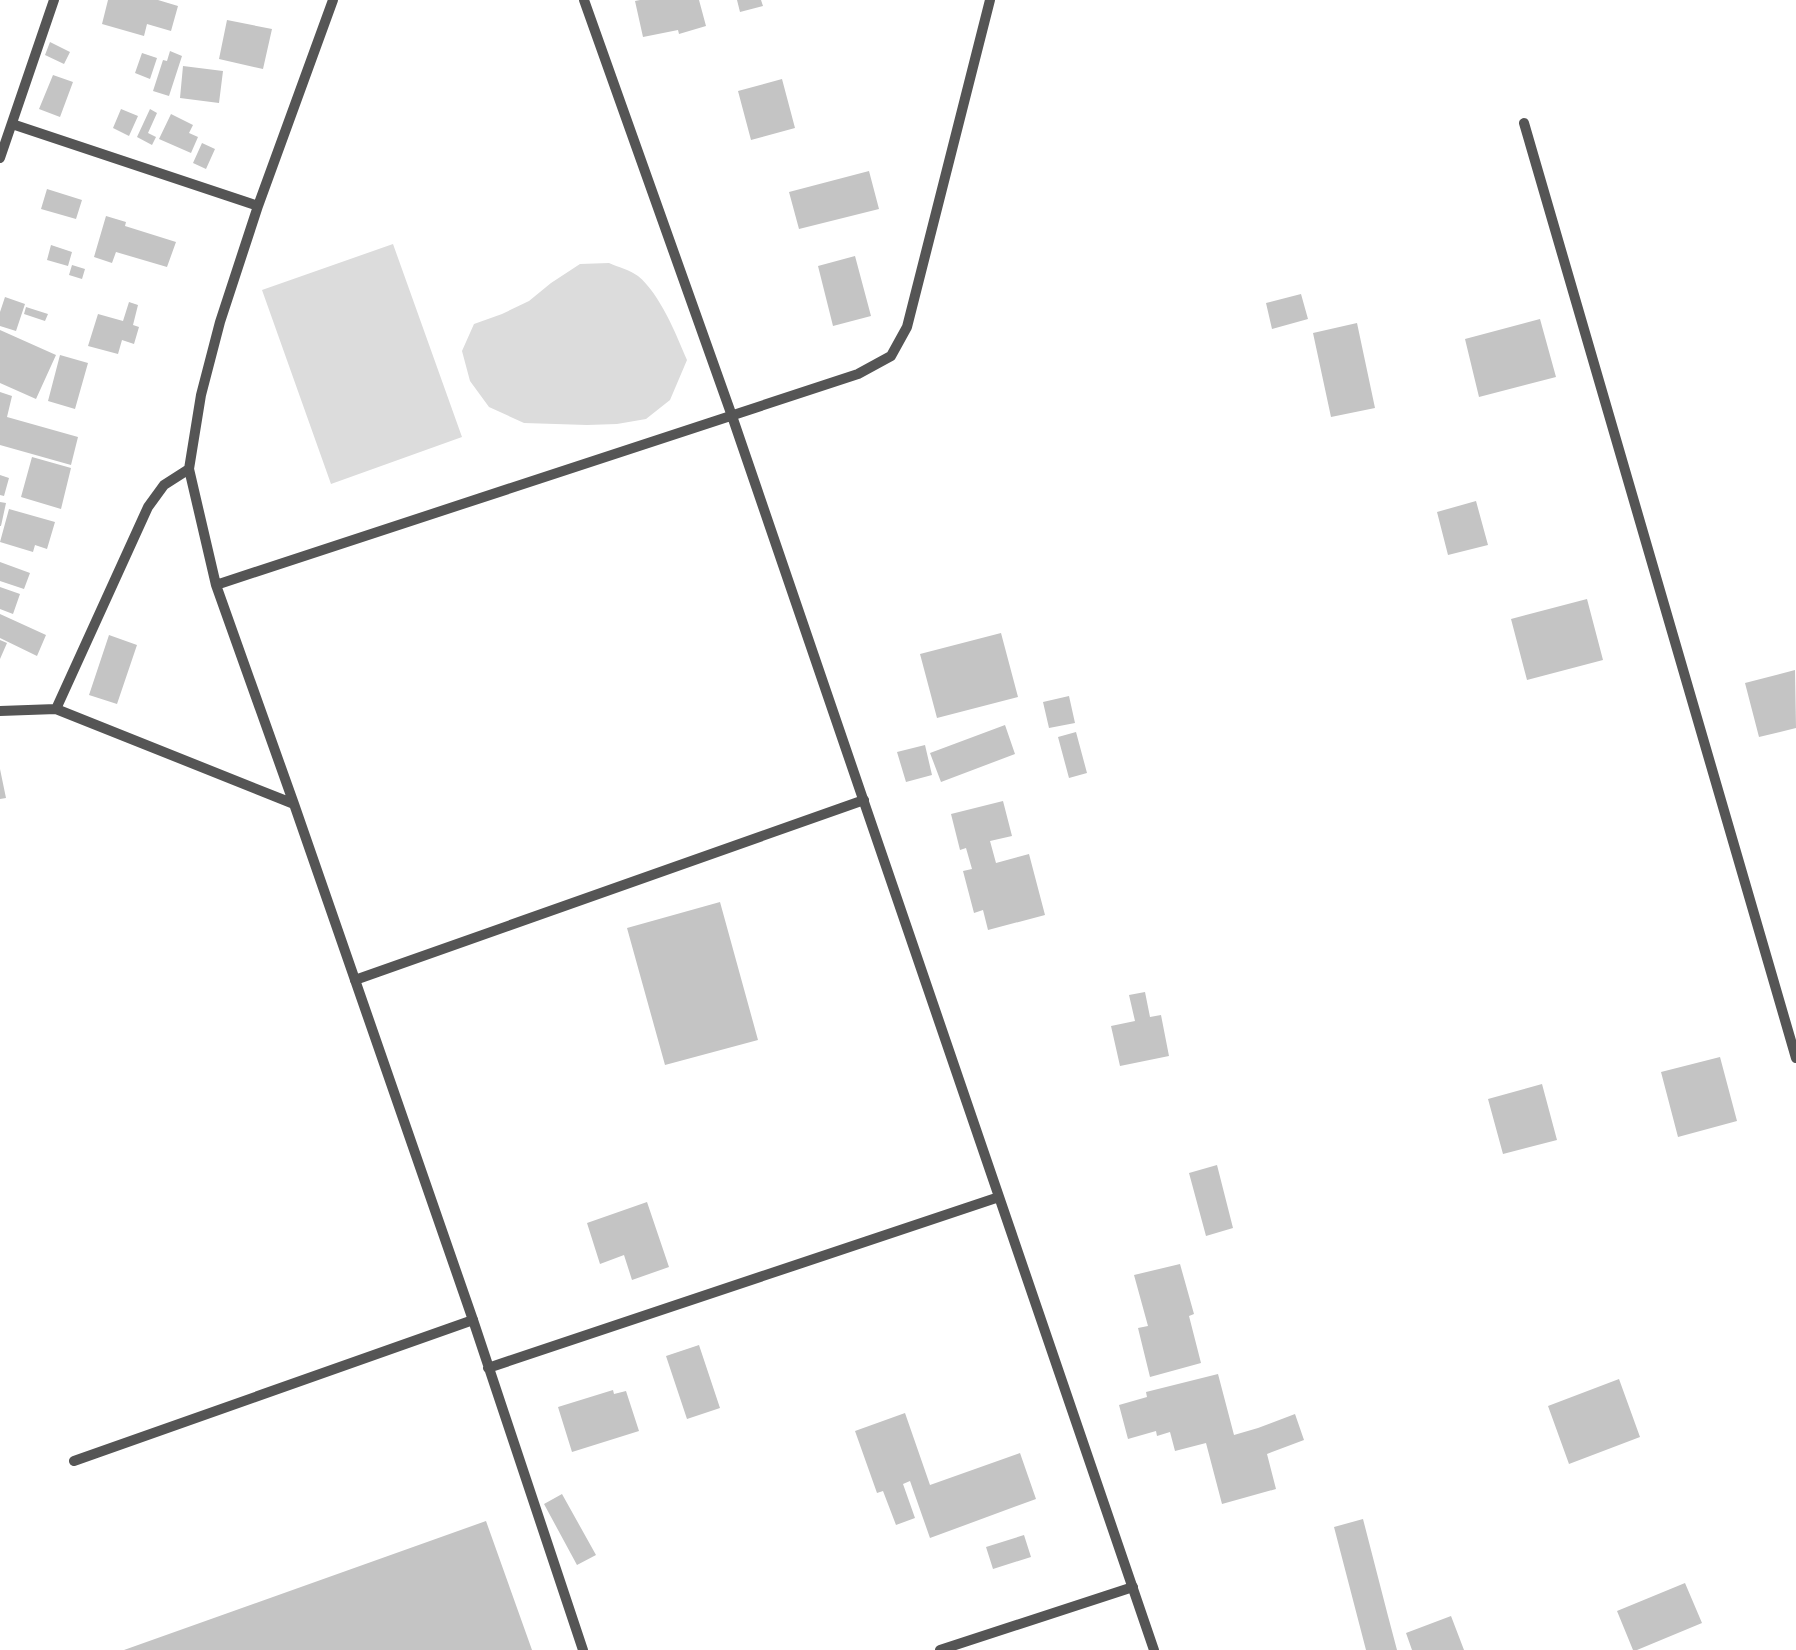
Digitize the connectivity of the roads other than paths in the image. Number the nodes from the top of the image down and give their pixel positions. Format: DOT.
graph roads {
  1 [pos="54,0"];
  2 [pos="333,0"];
  3 [pos="584,0"];
  4 [pos="990,0"];
  5 [pos="1524,123"];
  6 [pos="12,124"];
  7 [pos="0,158"];
  8 [pos="258,206"];
  9 [pos="732,416"];
  10 [pos="189,469"];
  11 [pos="216,584"];
  12 [pos="56,709"];
  13 [pos="0,711"];
  14 [pos="864,800"];
  15 [pos="294,804"];
  16 [pos="355,980"];
  17 [pos="1796,1058"];
  18 [pos="999,1197"];
  19 [pos="473,1320"];
  20 [pos="488,1368"];
  21 [pos="74,1461"];
  22 [pos="1133,1587"];
  23 [pos="583,1650"];
  24 [pos="940,1650"];
  25 [pos="1154,1650"];
  1 -- 6 [label="street"];
  2 -- 8 [label="street"];
  3 -- 9 [label="street"];
  4 -- 9 [label="street"];
  5 -- 17 [label="street"];
  6 -- 7 [label="street"];
  6 -- 8 [label="street"];
  8 -- 10 [label="street"];
  9 -- 11 [label="street"];
  9 -- 14 [label="street"];
  10 -- 11 [label="street"];
  10 -- 12 [label="street"];
  11 -- 15 [label="street"];
  12 -- 13 [label="street"];
  12 -- 15 [label="street"];
  14 -- 16 [label="street"];
  14 -- 18 [label="street"];
  15 -- 16 [label="street"];
  16 -- 19 [label="street"];
  18 -- 20 [label="street"];
  18 -- 22 [label="street"];
  19 -- 20 [label="street"];
  19 -- 21 [label="street"];
  20 -- 23 [label="street"];
  22 -- 24 [label="street"];
  22 -- 25 [label="street"];
}
